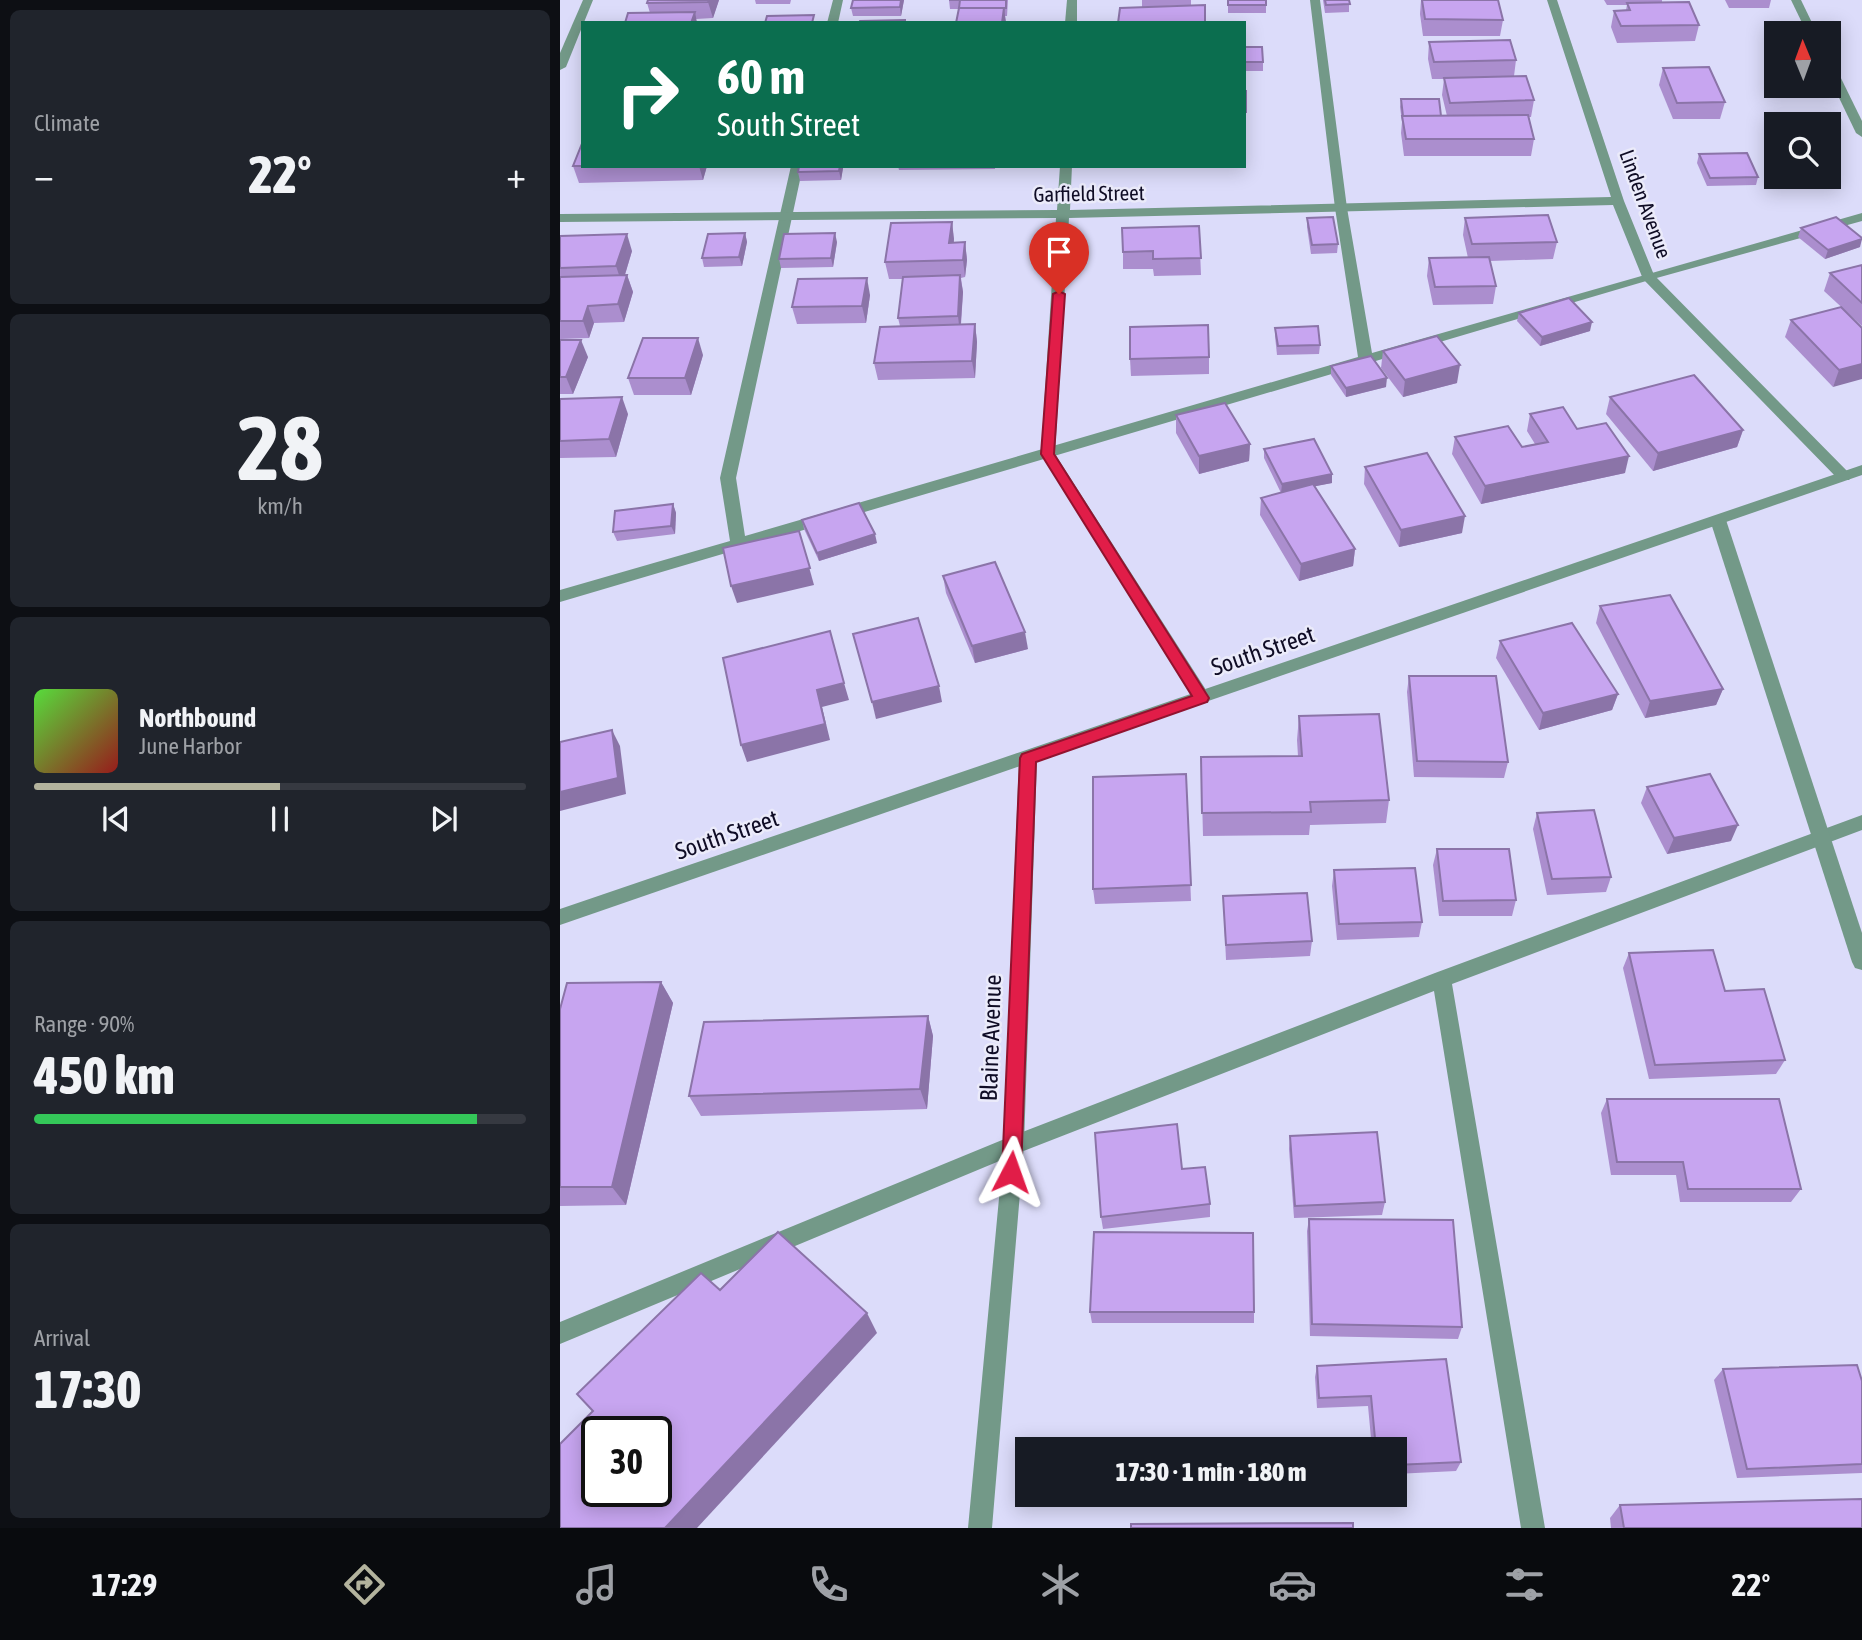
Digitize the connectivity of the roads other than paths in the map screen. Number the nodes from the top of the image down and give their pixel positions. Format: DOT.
graph roads {
  1 [pos="588,0"];
  2 [pos="838,0"];
  3 [pos="1072,0"];
  4 [pos="1315,0"];
  5 [pos="1552,0"];
  6 [pos="1796,0"];
  7 [pos="833,21"];
  8 [pos="1071,21"];
  9 [pos="1806,21"];
  10 [pos="560,67"];
  11 [pos="1841,90"];
  12 [pos="1862,133"];
  13 [pos="797,168"];
  14 [pos="1066,168"];
  15 [pos="1618,201"];
  16 [pos="1341,208"];
  17 [pos="1064,214"];
  18 [pos="785,216"];
  19 [pos="1862,217"];
  20 [pos="560,219"];
  21 [pos="1648,276"];
  22 [pos="1366,360"];
  23 [pos="1048,454"];
  24 [pos="1862,470"];
  25 [pos="1844,476"];
  26 [pos="1718,520"];
  27 [pos="737,544"];
  28 [pos="560,596"];
  29 [pos="1202,698"];
  30 [pos="1028,758"];
  31 [pos="1862,822"];
  32 [pos="1821,839"];
  33 [pos="560,917"];
  34 [pos="1862,962"];
  35 [pos="1442,979"];
  36 [pos="1014,1145"];
  37 [pos="560,1333"];
  38 [pos="979,1528"];
  39 [pos="1533,1528"];
  1 -- 10 [label="street"];
  2 -- 7 [label="street"];
  3 -- 8 [label="street"];
  4 -- 16 [label="street"];
  5 -- 15 [label="street, Linden Avenue"];
  6 -- 9 [label="street"];
  11 -- 12 [label="street"];
  13 -- 18 [label="street"];
  14 -- 17 [label="street"];
  15 -- 16 [label="street, Garfield Street"];
  15 -- 21 [label="street, Linden Avenue"];
  16 -- 17 [label="street, Garfield Street"];
  16 -- 22 [label="street"];
  17 -- 18 [label="street, Garfield Street"];
  17 -- 23 [label="street"];
  18 -- 20 [label="street, Garfield Street"];
  18 -- 27 [label="street"];
  19 -- 21 [label="street"];
  21 -- 22 [label="street"];
  21 -- 25 [label="street, Linden Avenue"];
  22 -- 23 [label="street"];
  23 -- 27 [label="street"];
  23 -- 29 [label="street"];
  24 -- 25 [label="street, South Street"];
  25 -- 26 [label="street, South Street"];
  26 -- 29 [label="street, South Street"];
  26 -- 32 [label="street"];
  27 -- 28 [label="street"];
  29 -- 30 [label="street, South Street"];
  30 -- 33 [label="street, South Street"];
  30 -- 36 [label="street, Blaine Avenue"];
  31 -- 32 [label="street"];
  32 -- 34 [label="street"];
  32 -- 35 [label="street"];
  35 -- 36 [label="street"];
  35 -- 39 [label="street"];
  36 -- 37 [label="street"];
  36 -- 38 [label="street, Blaine Avenue"];
}
